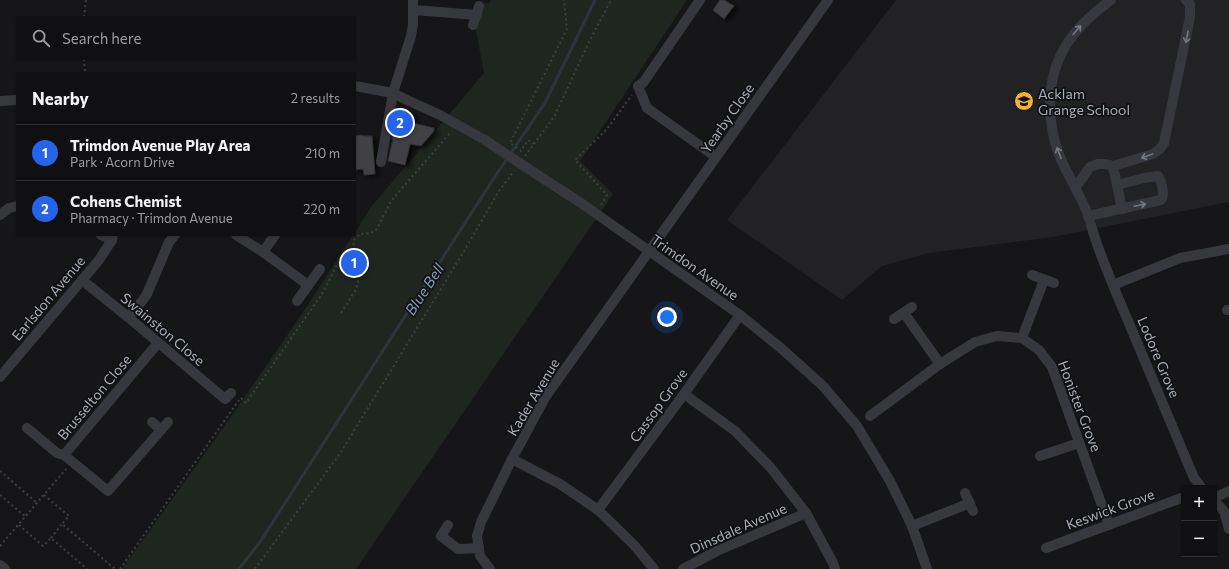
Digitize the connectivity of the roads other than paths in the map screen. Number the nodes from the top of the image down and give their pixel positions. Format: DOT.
graph roads {
  1 [pos="700,0"];
  2 [pos="828,0"];
  3 [pos="1111,0"];
  4 [pos="1186,0"];
  5 [pos="414,5"];
  6 [pos="474,26"];
  7 [pos="356,86"];
  8 [pos="393,93"];
  9 [pos="16,100"];
  10 [pos="0,101"];
  11 [pos="716,157"];
  12 [pos="381,162"];
  13 [pos="1113,166"];
  14 [pos="1117,185"];
  15 [pos="1075,188"];
  16 [pos="16,206"];
  17 [pos="1122,209"];
  18 [pos="0,215"];
  19 [pos="1088,216"];
  20 [pos="174,236"];
  21 [pos="238,236"];
  22 [pos="274,236"];
  23 [pos="112,237"];
  24 [pos="1229,249"];
  25 [pos="263,252"];
  26 [pos="649,252"];
  27 [pos="320,268"];
  28 [pos="1032,275"];
  29 [pos="82,280"];
  30 [pos="308,285"];
  31 [pos="1113,285"];
  32 [pos="297,301"];
  33 [pos="740,316"];
  34 [pos="128,317"];
  35 [pos="894,319"];
  36 [pos="1022,338"];
  37 [pos="158,343"];
  38 [pos="940,364"];
  39 [pos="0,377"];
  40 [pos="684,394"];
  41 [pos="225,399"];
  42 [pos="870,416"];
  43 [pos="152,422"];
  44 [pos="27,428"];
  45 [pos="1079,443"];
  46 [pos="64,455"];
  47 [pos="1040,456"];
  48 [pos="512,459"];
  49 [pos="1200,485"];
  50 [pos="1229,490"];
  51 [pos="965,493"];
  52 [pos="1217,497"];
  53 [pos="1181,498"];
  54 [pos="1217,503"];
  55 [pos="598,510"];
  56 [pos="806,513"];
  57 [pos="448,525"];
  58 [pos="1109,525"];
  59 [pos="912,526"];
  60 [pos="1229,529"];
  61 [pos="479,548"];
  62 [pos="1046,548"];
  63 [pos="0,564"];
  64 [pos="5,569"];
  65 [pos="490,569"];
  66 [pos="654,569"];
  67 [pos="683,569"];
  68 [pos="835,569"];
  69 [pos="927,569"];
  1 -- 11 [label="street"];
  2 -- 11 [label="street, Yearby Close"];
  15 -- 3 [label="street, Lodore Grove, one-way"];
  4 -- 13 [label="street, one-way"];
  5 -- 6 [label="street"];
  5 -- 8 [label="street"];
  7 -- 8 [label="street, Trimdon Avenue"];
  8 -- 12 [label="street"];
  8 -- 26 [label="street, Trimdon Avenue, bridge"];
  9 -- 10 [label="street"];
  11 -- 26 [label="street, Yearby Close"];
  13 -- 14 [label="street"];
  13 -- 15 [label="street"];
  14 -- 17 [label="street"];
  17 -- 14 [label="street, one-way"];
  15 -- 19 [label="street, Lodore Grove"];
  16 -- 18 [label="street"];
  17 -- 19 [label="street"];
  19 -- 31 [label="street, Lodore Grove"];
  20 -- 34 [label="street"];
  21 -- 25 [label="street"];
  22 -- 25 [label="street"];
  23 -- 29 [label="street, Earlsdon Avenue"];
  24 -- 31 [label="street"];
  25 -- 30 [label="street"];
  26 -- 33 [label="street, Trimdon Avenue"];
  26 -- 48 [label="street, Kader Avenue"];
  27 -- 30 [label="street"];
  28 -- 36 [label="street"];
  29 -- 34 [label="street, Swainston Close"];
  29 -- 39 [label="street, Earlsdon Avenue"];
  30 -- 32 [label="street"];
  31 -- 49 [label="street, Lodore Grove"];
  33 -- 40 [label="street, Cassop Grove"];
  33 -- 59 [label="street, Trimdon Avenue"];
  34 -- 37 [label="street, Swainston Close"];
  35 -- 38 [label="street"];
  36 -- 38 [label="street"];
  36 -- 45 [label="street, Honister Grove"];
  37 -- 41 [label="street, Swainston Close"];
  37 -- 46 [label="street, Brusselton Close"];
  38 -- 42 [label="street"];
  40 -- 55 [label="street, Cassop Grove"];
  40 -- 56 [label="street"];
  43 -- 46 [label="street, Brusselton Close"];
  44 -- 46 [label="street"];
  45 -- 47 [label="street"];
  45 -- 58 [label="street, Honister Grove"];
  48 -- 55 [label="street"];
  48 -- 61 [label="street, Kader Avenue"];
  50 -- 52 [label="street"];
  51 -- 59 [label="street"];
  53 -- 58 [label="street, Keswick Grove"];
  54 -- 60 [label="street"];
  55 -- 66 [label="street"];
  56 -- 67 [label="street, Dinsdale Avenue"];
  56 -- 68 [label="street"];
  57 -- 61 [label="street"];
  58 -- 62 [label="street, Keswick Grove"];
  59 -- 69 [label="street, Trimdon Avenue"];
  61 -- 65 [label="street, Kader Avenue"];
  63 -- 64 [label="street"];
}
